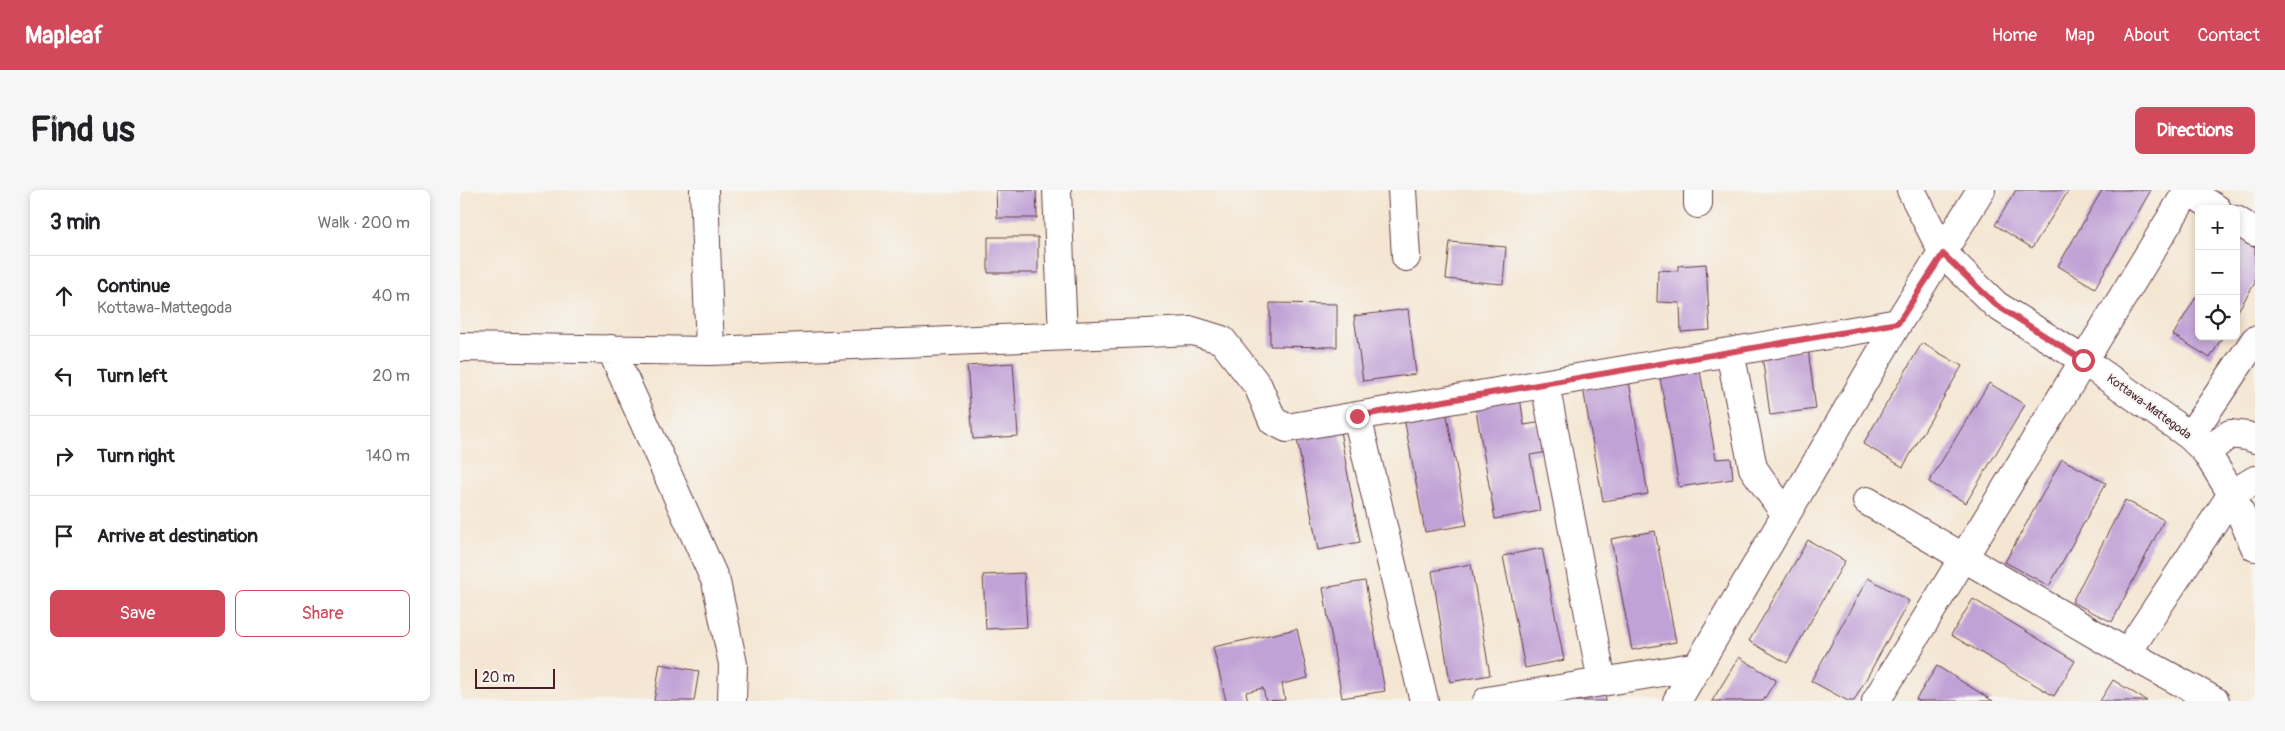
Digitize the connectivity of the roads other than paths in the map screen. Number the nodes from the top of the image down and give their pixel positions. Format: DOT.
graph roads {
  1 [pos="704,190"];
  2 [pos="1057,190"];
  3 [pos="1402,190"];
  4 [pos="1911,190"];
  5 [pos="1981,190"];
  6 [pos="2188,190"];
  7 [pos="2211,205"];
  8 [pos="2240,223"];
  9 [pos="2255,232"];
  10 [pos="1943,254"];
  11 [pos="1406,257"];
  12 [pos="1898,323"];
  13 [pos="1063,336"];
  14 [pos="2255,340"];
  15 [pos="460,347"];
  16 [pos="611,349"];
  17 [pos="710,351"];
  18 [pos="1730,352"];
  19 [pos="2083,360"];
  20 [pos="1545,384"];
  21 [pos="1357,416"];
  22 [pos="2255,439"];
  23 [pos="2198,444"];
  24 [pos="2255,480"];
  25 [pos="2232,494"];
  26 [pos="1867,501"];
  27 [pos="1786,515"];
  28 [pos="2255,547"];
  29 [pos="1964,556"];
  30 [pos="2126,652"];
  31 [pos="1698,666"];
  32 [pos="1602,682"];
  33 [pos="732,701"];
  34 [pos="1424,701"];
  35 [pos="1487,701"];
  36 [pos="1677,701"];
  37 [pos="1876,701"];
  38 [pos="2215,701"];
  1 -- 17 [label="street"];
  2 -- 13 [label="street"];
  3 -- 11 [label="street"];
  4 -- 10 [label="street, Kottawa-Mattegoda"];
  5 -- 10 [label="street"];
  6 -- 7 [label="street"];
  6 -- 19 [label="street"];
  8 -- 9 [label="street"];
  10 -- 12 [label="street"];
  10 -- 19 [label="street, Kottawa-Mattegoda"];
  12 -- 18 [label="street"];
  12 -- 27 [label="street"];
  13 -- 17 [label="street"];
  13 -- 21 [label="street"];
  14 -- 23 [label="street"];
  15 -- 16 [label="street"];
  16 -- 17 [label="street"];
  16 -- 33 [label="street"];
  18 -- 20 [label="street"];
  18 -- 27 [label="street"];
  19 -- 23 [label="street, Kottawa-Mattegoda"];
  19 -- 29 [label="street"];
  20 -- 21 [label="street"];
  20 -- 32 [label="street"];
  21 -- 34 [label="street"];
  22 -- 23 [label="street"];
  23 -- 25 [label="street, Kottawa-Mattegoda"];
  24 -- 25 [label="street"];
  25 -- 28 [label="street, Kottawa-Mattegoda"];
  25 -- 30 [label="street"];
  26 -- 29 [label="street"];
  27 -- 31 [label="street"];
  29 -- 30 [label="street"];
  29 -- 37 [label="street"];
  30 -- 38 [label="street"];
  31 -- 32 [label="street"];
  31 -- 36 [label="street"];
  32 -- 35 [label="street"];
}
